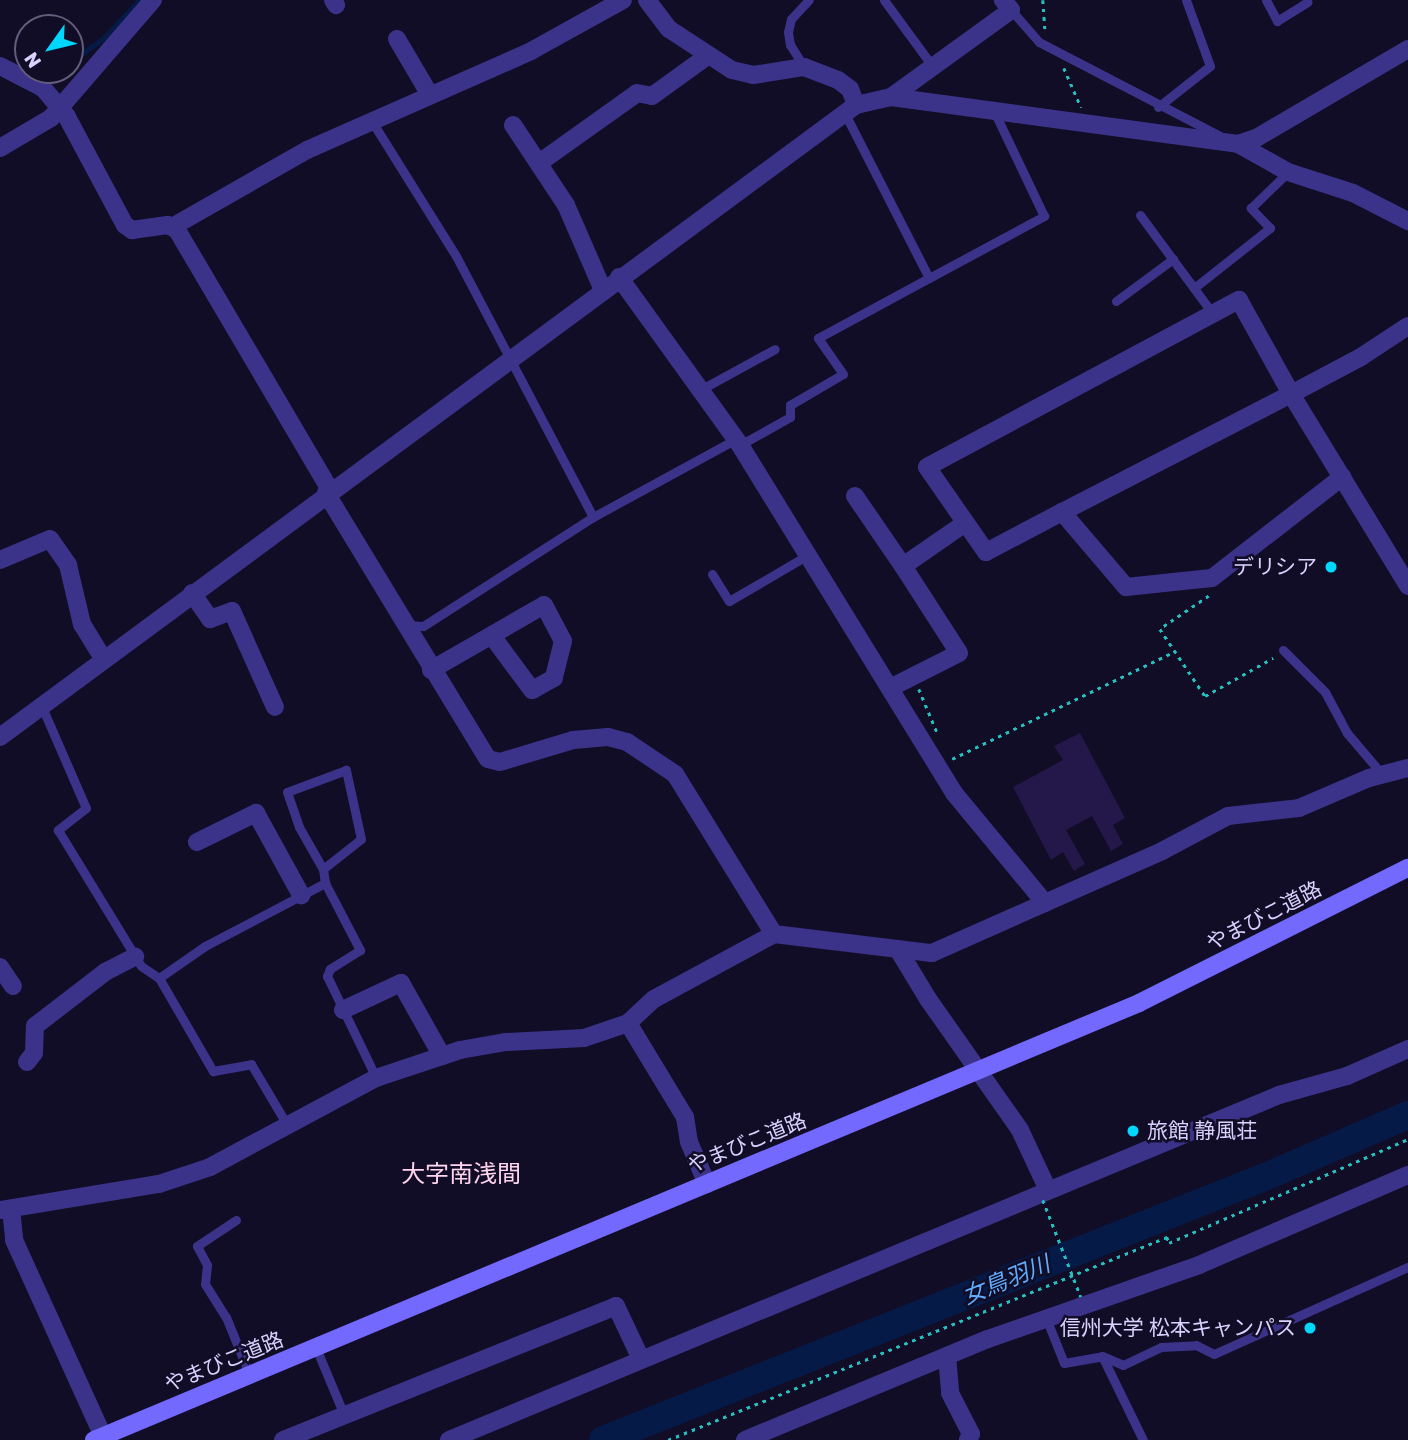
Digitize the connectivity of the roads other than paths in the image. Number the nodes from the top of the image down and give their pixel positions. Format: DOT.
graph roads {
  1 [pos="152,0"];
  2 [pos="623,0"];
  3 [pos="647,0"];
  4 [pos="809,0"];
  5 [pos="884,0"];
  6 [pos="1186,0"];
  7 [pos="1266,0"];
  8 [pos="1307,2"];
  9 [pos="1007,5"];
  10 [pos="397,39"];
  11 [pos="1408,49"];
  12 [pos="706,57"];
  13 [pos="0,66"];
  14 [pos="804,67"];
  15 [pos="933,67"];
  16 [pos="430,95"];
  17 [pos="891,97"];
  18 [pos="1158,107"];
  19 [pos="60,108"];
  20 [pos="992,108"];
  21 [pos="850,109"];
  22 [pos="371,120"];
  23 [pos="513,125"];
  24 [pos="1238,144"];
  25 [pos="0,148"];
  26 [pos="539,163"];
  27 [pos="1289,172"];
  28 [pos="1139,215"];
  29 [pos="1408,221"];
  30 [pos="172,227"];
  31 [pos="1173,259"];
  32 [pos="619,277"];
  33 [pos="929,278"];
  34 [pos="1194,288"];
  35 [pos="603,289"];
  36 [pos="1116,300"];
  37 [pos="1213,314"];
  38 [pos="1408,326"];
  39 [pos="775,349"];
  40 [pos="508,360"];
  41 [pos="700,390"];
  42 [pos="1291,394"];
  43 [pos="738,442"];
  44 [pos="1342,477"];
  45 [pos="328,492"];
  46 [pos="855,496"];
  47 [pos="1062,512"];
  48 [pos="593,517"];
  49 [pos="965,523"];
  50 [pos="808,555"];
  51 [pos="0,560"];
  52 [pos="903,566"];
  53 [pos="712,573"];
  54 [pos="1408,586"];
  55 [pos="192,593"];
  56 [pos="403,625"];
  57 [pos="492,636"];
  58 [pos="1284,651"];
  59 [pos="104,660"];
  60 [pos="431,670"];
  61 [pos="890,688"];
  62 [pos="42,706"];
  63 [pos="275,707"];
  64 [pos="0,737"];
  65 [pos="1408,768"];
  66 [pos="1381,773"];
  67 [pos="197,842"];
  68 [pos="1408,868"];
  69 [pos="323,869"];
  70 [pos="325,883"];
  71 [pos="302,895"];
  72 [pos="1045,903"];
  73 [pos="774,934"];
  74 [pos="900,951"];
  75 [pos="135,957"];
  76 [pos="0,967"];
  77 [pos="159,978"];
  78 [pos="13,986"];
  79 [pos="343,1010"];
  80 [pos="628,1023"];
  81 [pos="1408,1049"];
  82 [pos="442,1056"];
  83 [pos="27,1062"];
  84 [pos="980,1071"];
  85 [pos="376,1078"];
  86 [pos="286,1123"];
  87 [pos="1408,1175"];
  88 [pos="706,1184"];
  89 [pos="1046,1195"];
  90 [pos="5,1209"];
  91 [pos="236,1220"];
  92 [pos="1408,1267"];
  93 [pos="1046,1318"];
  94 [pos="316,1348"];
  95 [pos="947,1356"];
  96 [pos="1102,1356"];
  97 [pos="640,1357"];
  98 [pos="250,1376"];
  99 [pos="344,1415"];
  100 [pos="99,1438"];
  101 [pos="283,1440"];
  102 [pos="449,1440"];
  103 [pos="746,1440"];
  104 [pos="968,1440"];
  105 [pos="1143,1440"];
  1 -- 19 [label="street"];
  2 -- 16 [label="street"];
  3 -- 12 [label="street"];
  4 -- 14 [label="lane"];
  5 -- 15 [label="lane"];
  6 -- 18 [label="lane"];
  7 -- 8 [label="lane"];
  9 -- 15 [label="street"];
  9 -- 18 [label="lane"];
  10 -- 16 [label="street"];
  11 -- 24 [label="street"];
  12 -- 14 [label="street"];
  12 -- 26 [label="street"];
  13 -- 19 [label="street"];
  14 -- 21 [label="street"];
  15 -- 17 [label="street"];
  16 -- 22 [label="street"];
  17 -- 20 [label="street"];
  17 -- 21 [label="street"];
  18 -- 24 [label="lane"];
  19 -- 25 [label="street"];
  19 -- 30 [label="street"];
  20 -- 24 [label="street"];
  20 -- 33 [label="lane"];
  21 -- 32 [label="street"];
  21 -- 33 [label="lane"];
  22 -- 30 [label="street"];
  22 -- 40 [label="lane"];
  23 -- 26 [label="street"];
  24 -- 27 [label="street"];
  26 -- 35 [label="street"];
  27 -- 29 [label="street"];
  27 -- 34 [label="lane"];
  28 -- 31 [label="lane"];
  30 -- 45 [label="street"];
  31 -- 34 [label="lane"];
  31 -- 36 [label="lane"];
  32 -- 35 [label="street"];
  32 -- 41 [label="street"];
  33 -- 43 [label="lane"];
  34 -- 37 [label="lane"];
  35 -- 40 [label="street"];
  37 -- 42 [label="street"];
  37 -- 49 [label="street"];
  38 -- 42 [label="street"];
  39 -- 41 [label="lane"];
  40 -- 45 [label="street"];
  40 -- 48 [label="lane"];
  41 -- 43 [label="street"];
  42 -- 44 [label="street"];
  42 -- 47 [label="street"];
  43 -- 48 [label="lane"];
  43 -- 50 [label="street"];
  44 -- 47 [label="street"];
  44 -- 54 [label="street"];
  45 -- 55 [label="street"];
  45 -- 56 [label="street"];
  46 -- 52 [label="street"];
  47 -- 49 [label="street"];
  48 -- 56 [label="lane"];
  49 -- 52 [label="street"];
  50 -- 53 [label="lane"];
  50 -- 61 [label="street"];
  51 -- 59 [label="street"];
  52 -- 61 [label="street"];
  55 -- 59 [label="street"];
  55 -- 63 [label="street"];
  56 -- 60 [label="street"];
  57 -- 57 [label="street"];
  57 -- 60 [label="street"];
  58 -- 66 [label="lane"];
  59 -- 62 [label="street"];
  60 -- 73 [label="street"];
  61 -- 72 [label="street"];
  62 -- 64 [label="street"];
  62 -- 75 [label="lane"];
  65 -- 66 [label="street"];
  66 -- 72 [label="street"];
  67 -- 71 [label="street"];
  68 -- 84 [label="street, やまびこ道路"];
  69 -- 69 [label="lane"];
  69 -- 70 [label="lane"];
  70 -- 71 [label="lane"];
  70 -- 79 [label="lane"];
  71 -- 77 [label="lane"];
  72 -- 74 [label="street"];
  73 -- 74 [label="street"];
  73 -- 80 [label="street"];
  74 -- 84 [label="street"];
  75 -- 77 [label="lane"];
  75 -- 83 [label="street"];
  76 -- 78 [label="street"];
  77 -- 86 [label="lane"];
  79 -- 82 [label="street"];
  79 -- 85 [label="lane"];
  80 -- 82 [label="street"];
  80 -- 88 [label="street"];
  81 -- 89 [label="street"];
  82 -- 85 [label="street"];
  84 -- 88 [label="street, やまびこ道路"];
  84 -- 89 [label="street"];
  85 -- 86 [label="street"];
  86 -- 90 [label="street"];
  87 -- 93 [label="street"];
  88 -- 94 [label="street, やまびこ道路"];
  89 -- 97 [label="street"];
  90 -- 100 [label="street"];
  91 -- 98 [label="lane"];
  92 -- 96 [label="lane"];
  93 -- 95 [label="street"];
  93 -- 96 [label="lane"];
  94 -- 98 [label="street, やまびこ道路"];
  94 -- 99 [label="lane"];
  95 -- 103 [label="street"];
  95 -- 104 [label="street"];
  96 -- 105 [label="lane"];
  97 -- 99 [label="street"];
  97 -- 102 [label="street"];
  98 -- 100 [label="street, やまびこ道路"];
  99 -- 101 [label="street"];
}
